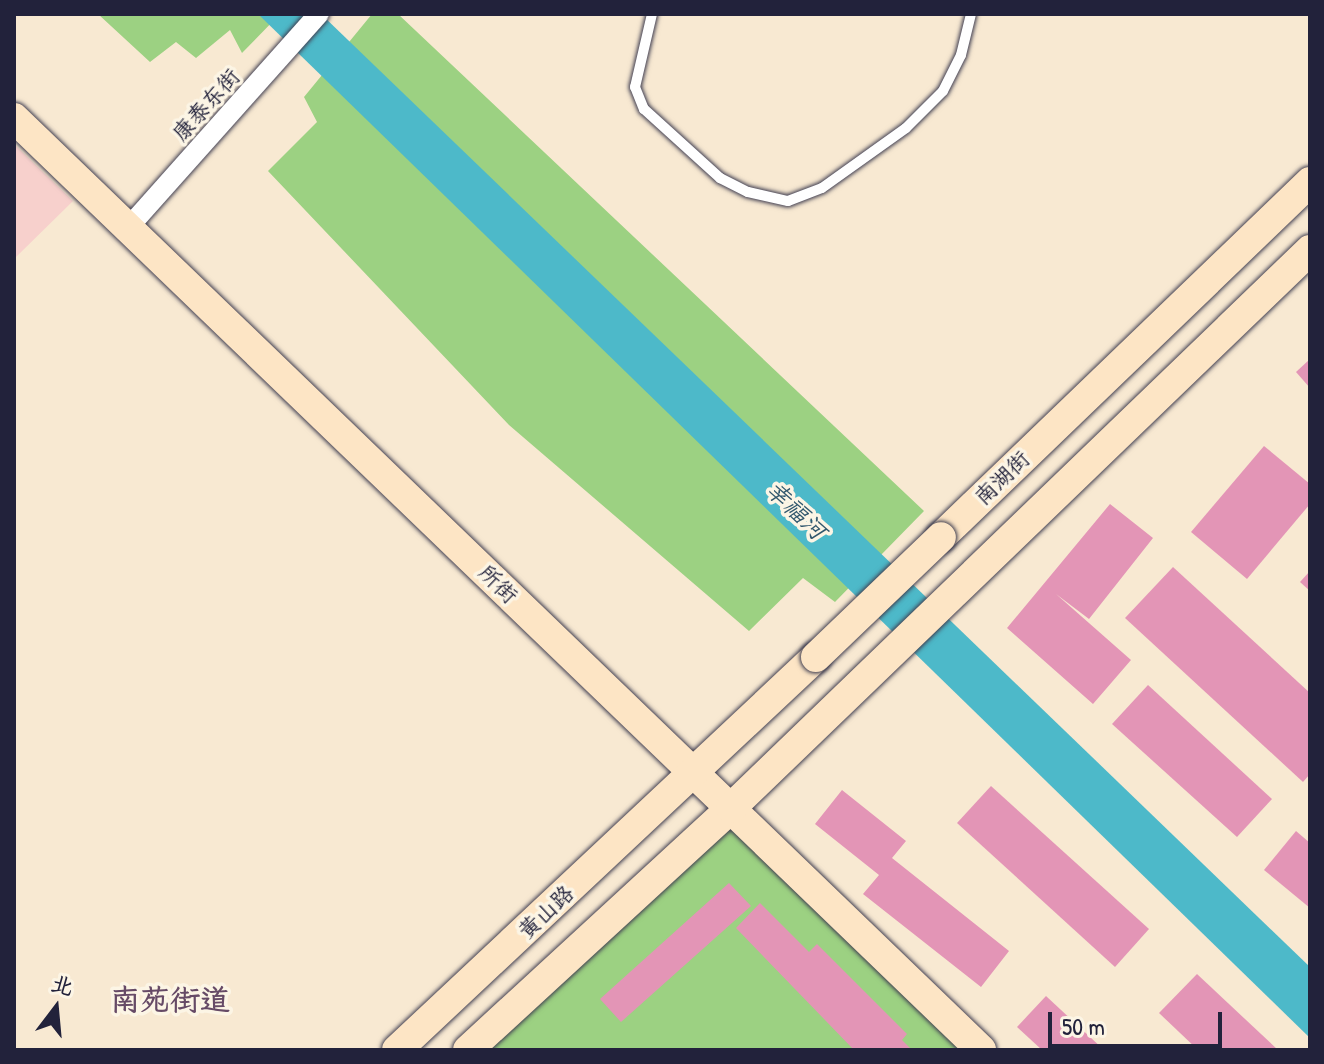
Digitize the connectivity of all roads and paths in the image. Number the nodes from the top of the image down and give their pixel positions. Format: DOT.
graph roads {
  1 [pos="319,14"];
  2 [pos="652,14"];
  3 [pos="971,14"];
  4 [pos="14,118"];
  5 [pos="1310,182"];
  6 [pos="128,228"];
  7 [pos="1310,250"];
  8 [pos="695,774"];
  9 [pos="731,808"];
  10 [pos="397,1050"];
  11 [pos="468,1050"];
  12 [pos="981,1050"];
  1 -- 6 [label="street, 康泰东街"];
  2 -- 3 [label="lane"];
  4 -- 6 [label="main road, 所街"];
  5 -- 8 [label="main road, 南湖街, bridge"];
  6 -- 8 [label="main road, 所街"];
  7 -- 9 [label="main road"];
  8 -- 9 [label="main road, 所街"];
  8 -- 10 [label="main road, 黄山路"];
  9 -- 11 [label="main road"];
  9 -- 12 [label="main road, 所街"];
}
